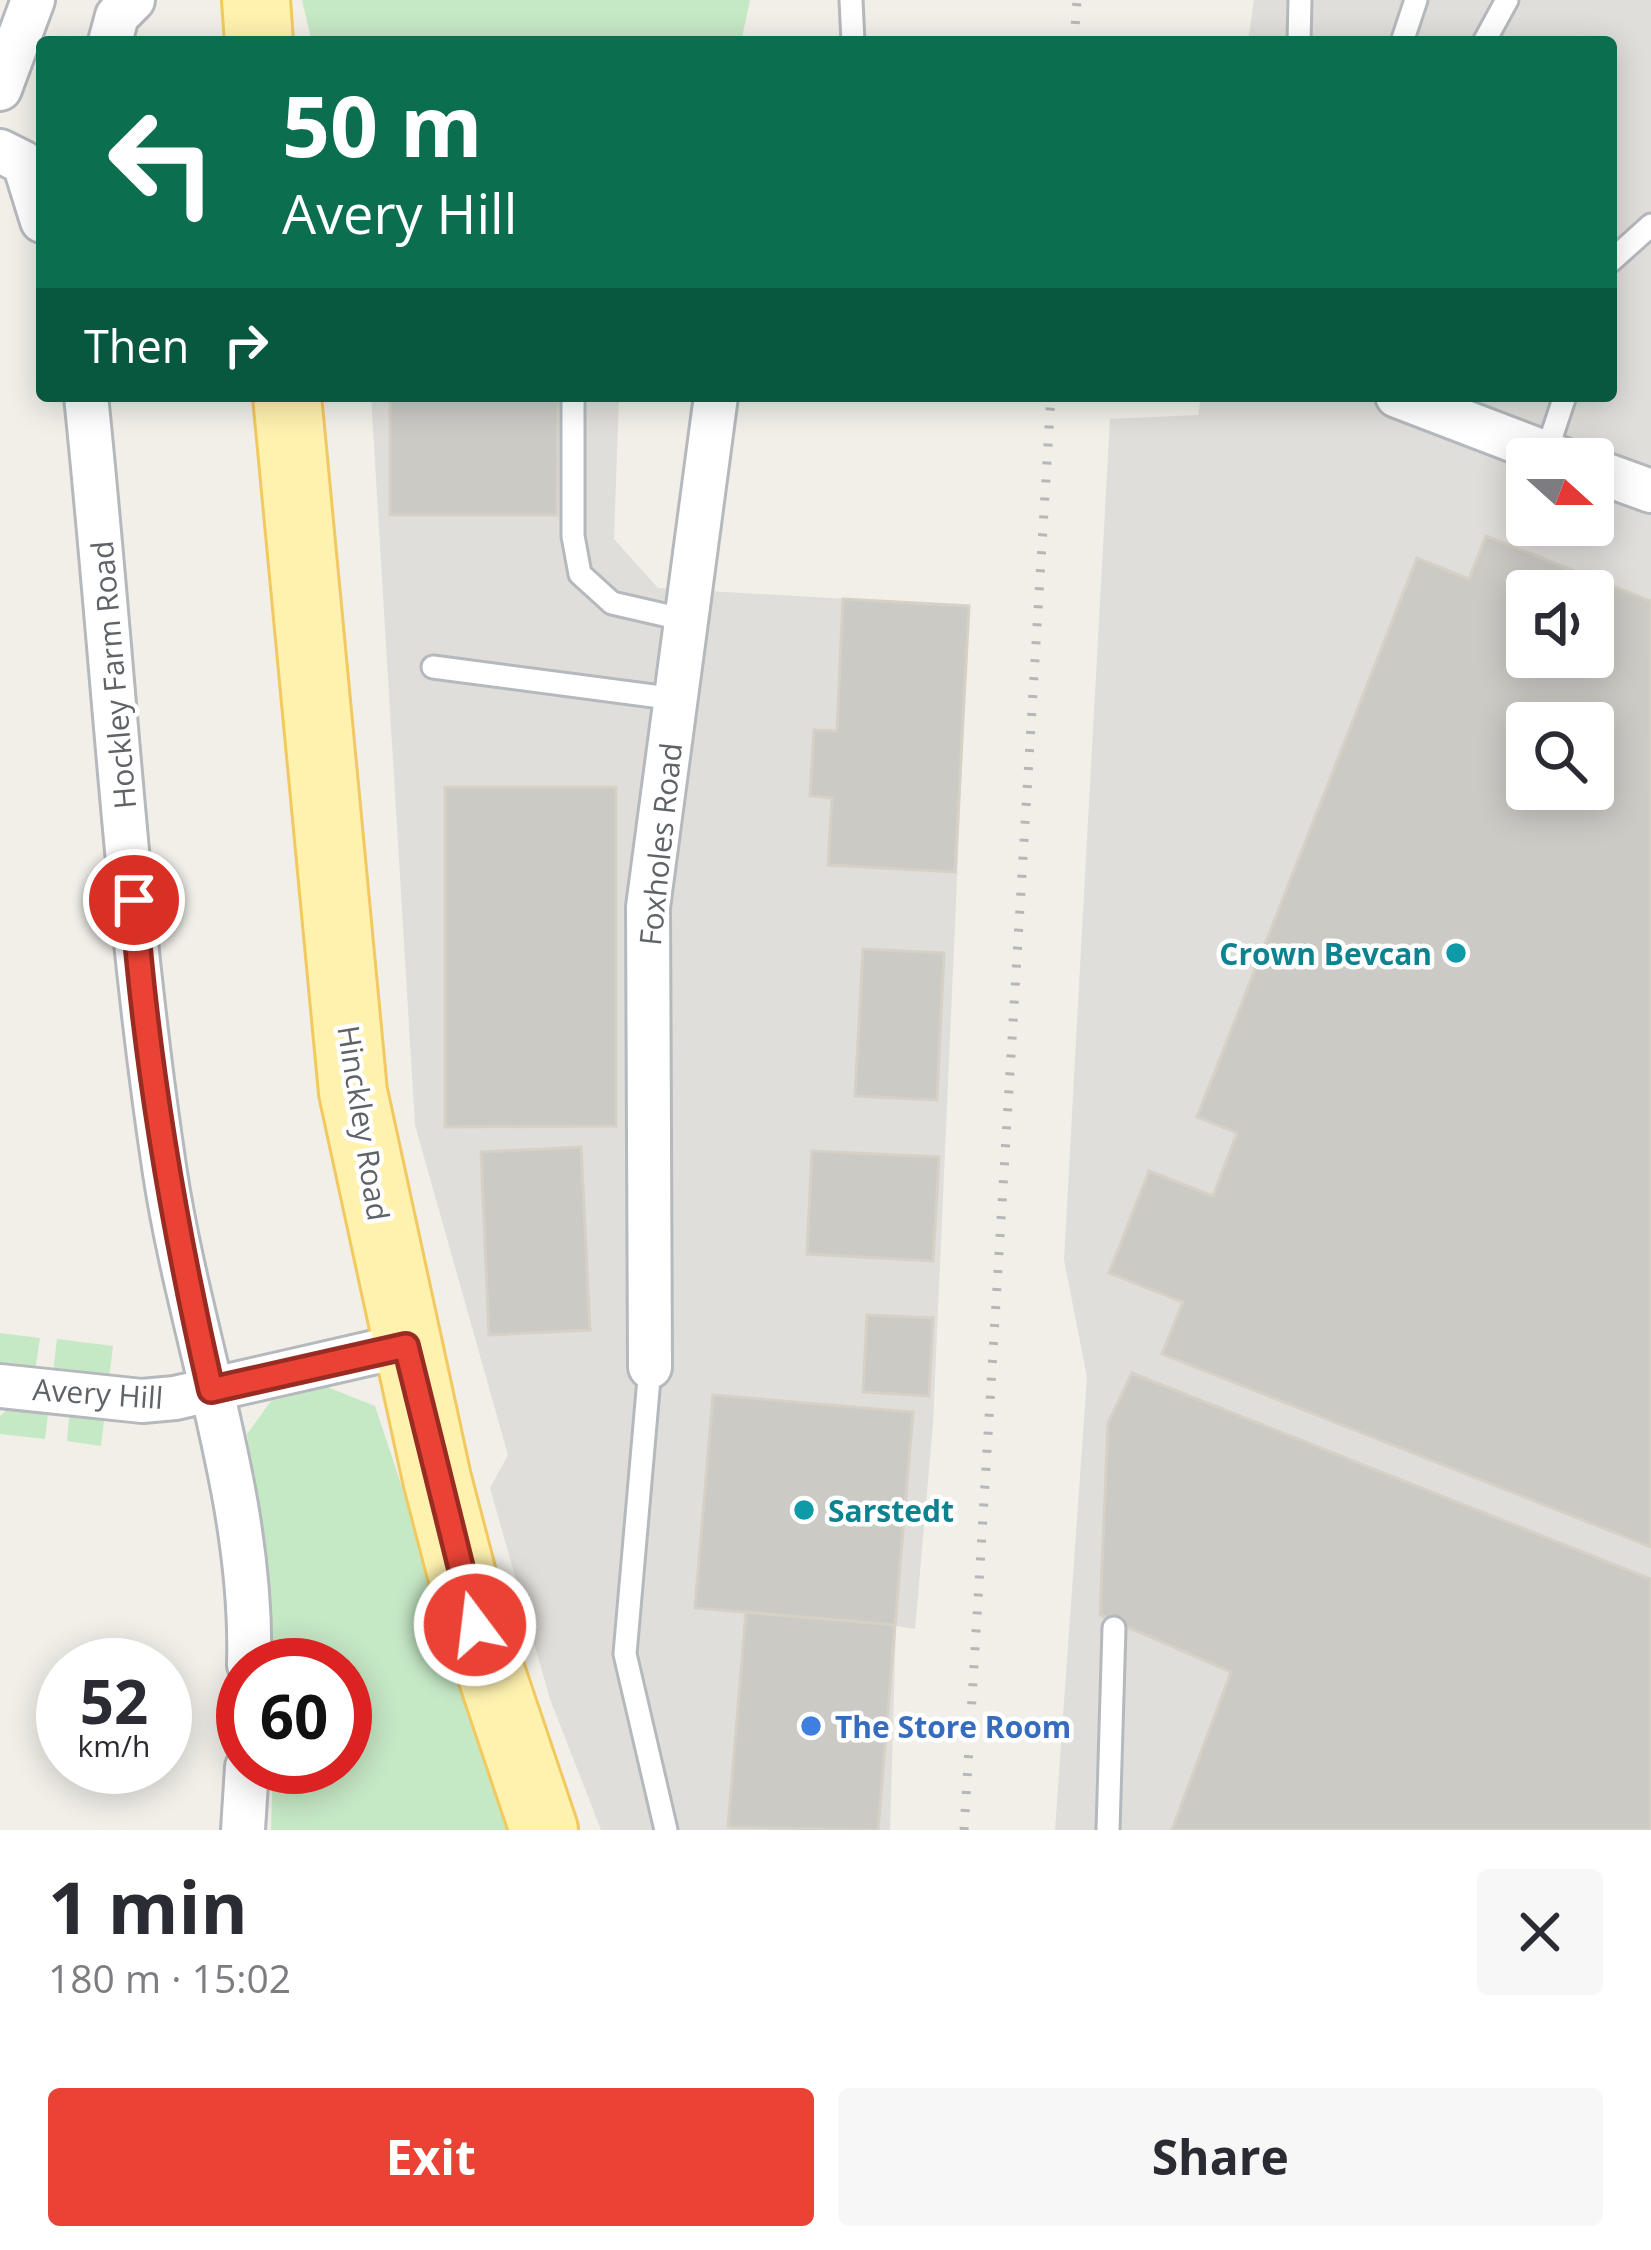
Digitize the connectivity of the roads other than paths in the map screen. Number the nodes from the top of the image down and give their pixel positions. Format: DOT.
graph roads {
  1 [pos="33,0"];
  2 [pos="133,0"];
  3 [pos="256,0"];
  4 [pos="851,0"];
  5 [pos="1300,0"];
  6 [pos="1416,0"];
  7 [pos="1507,0"];
  8 [pos="112,36"];
  9 [pos="259,36"];
  10 [pos="853,36"];
  11 [pos="1299,36"];
  12 [pos="1404,36"];
  13 [pos="1487,36"];
  14 [pos="0,88"];
  15 [pos="24,166"];
  16 [pos="36,203"];
  17 [pos="1651,225"];
  18 [pos="1617,256"];
  19 [pos="87,402"];
  20 [pos="288,402"];
  21 [pos="573,402"];
  22 [pos="715,402"];
  23 [pos="1412,402"];
  24 [pos="1564,402"];
  25 [pos="1507,438"];
  26 [pos="1557,438"];
  27 [pos="1614,478"];
  28 [pos="1651,491"];
  29 [pos="686,620"];
  30 [pos="433,667"];
  31 [pos="676,699"];
  32 [pos="406,1346"];
  33 [pos="650,1367"];
  34 [pos="0,1386"];
  35 [pos="211,1390"];
  36 [pos="1114,1628"];
  37 [pos="247,1638"];
  38 [pos="245,1794"];
  39 [pos="243,1830"];
  40 [pos="544,1830"];
  41 [pos="667,1830"];
  42 [pos="1108,1830"];
  1 -- 14 [label="street"];
  2 -- 8 [label="street"];
  3 -- 9 [label="main road"];
  4 -- 10 [label="lane"];
  5 -- 11 [label="lane"];
  6 -- 12 [label="lane"];
  7 -- 13 [label="lane"];
  15 -- 16 [label="street"];
  17 -- 18 [label="lane"];
  19 -- 35 [label="street, Hockley Farm Road"];
  20 -- 32 [label="main road, Hinckley Road"];
  21 -- 29 [label="lane"];
  22 -- 29 [label="street, Foxholes Road"];
  23 -- 25 [label="street"];
  24 -- 26 [label="lane"];
  27 -- 28 [label="street"];
  29 -- 31 [label="street, Foxholes Road"];
  30 -- 31 [label="lane"];
  31 -- 33 [label="street, Foxholes Road"];
  32 -- 35 [label="street, Avery Hill"];
  32 -- 40 [label="main road, Hinckley Road"];
  33 -- 41 [label="lane"];
  34 -- 35 [label="street, Avery Hill"];
  35 -- 37 [label="street, Hockley Farm Road"];
  36 -- 42 [label="lane"];
  38 -- 39 [label="street"];
}
